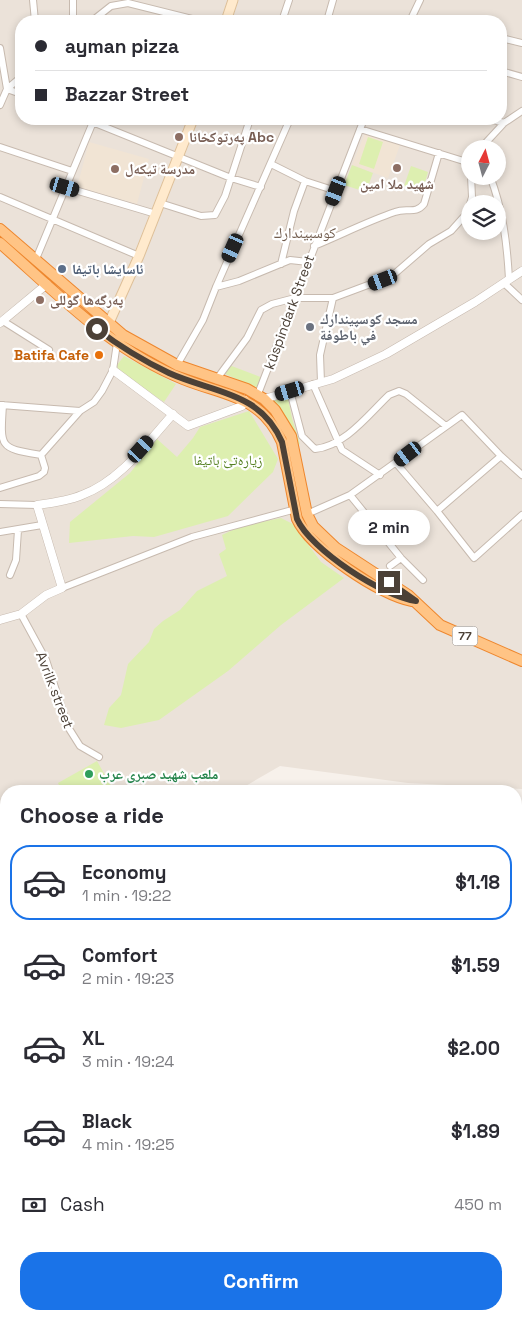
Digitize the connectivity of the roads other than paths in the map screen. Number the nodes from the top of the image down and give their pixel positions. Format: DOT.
graph roads {
  1 [pos="33,0"];
  2 [pos="73,0"];
  3 [pos="234,0"];
  4 [pos="288,0"];
  5 [pos="333,0"];
  6 [pos="420,0"];
  7 [pos="34,15"];
  8 [pos="73,15"];
  9 [pos="100,15"];
  10 [pos="176,15"];
  11 [pos="228,15"];
  12 [pos="284,15"];
  13 [pos="329,15"];
  14 [pos="413,15"];
  15 [pos="507,39"];
  16 [pos="522,43"];
  17 [pos="0,48"];
  18 [pos="507,73"];
  19 [pos="522,77"];
  20 [pos="15,82"];
  21 [pos="7,89"];
  22 [pos="15,92"];
  23 [pos="0,105"];
  24 [pos="521,114"];
  25 [pos="507,121"];
  26 [pos="92,125"];
  27 [pos="100,125"];
  28 [pos="191,125"];
  29 [pos="248,125"];
  30 [pos="287,125"];
  31 [pos="362,125"];
  32 [pos="502,125"];
  33 [pos="360,129"];
  34 [pos="488,140"];
  35 [pos="0,146"];
  36 [pos="439,153"];
  37 [pos="179,157"];
  38 [pos="461,159"];
  39 [pos="271,164"];
  40 [pos="72,171"];
  41 [pos="231,178"];
  42 [pos="305,182"];
  43 [pos="493,185"];
  44 [pos="65,187"];
  45 [pos="261,187"];
  46 [pos="336,191"];
  47 [pos="0,197"];
  48 [pos="160,203"];
  49 [pos="156,214"];
  50 [pos="51,220"];
  51 [pos="461,220"];
  52 [pos="0,229"];
  53 [pos="0,243"];
  54 [pos="314,246"];
  55 [pos="139,256"];
  56 [pos="36,259"];
  57 [pos="308,262"];
  58 [pos="281,264"];
  59 [pos="522,271"];
  60 [pos="507,281"];
  61 [pos="47,284"];
  62 [pos="216,287"];
  63 [pos="295,298"];
  64 [pos="333,298"];
  65 [pos="522,300"];
  66 [pos="83,302"];
  67 [pos="75,310"];
  68 [pos="2,322"];
  69 [pos="108,325"];
  70 [pos="117,343"];
  71 [pos="49,350"];
  72 [pos="177,365"];
  73 [pos="112,370"];
  74 [pos="216,380"];
  75 [pos="321,382"];
  76 [pos="313,384"];
  77 [pos="290,391"];
  78 [pos="261,397"];
  79 [pos="245,400"];
  80 [pos="2,405"];
  81 [pos="80,411"];
  82 [pos="173,414"];
  83 [pos="446,426"];
  84 [pos="339,442"];
  85 [pos="41,455"];
  86 [pos="501,456"];
  87 [pos="396,463"];
  88 [pos="380,475"];
  89 [pos="522,475"];
  90 [pos="0,488"];
  91 [pos="350,495"];
  92 [pos="0,504"];
  93 [pos="37,505"];
  94 [pos="296,509"];
  95 [pos="437,511"];
  96 [pos="307,514"];
  97 [pos="522,515"];
  98 [pos="42,526"];
  99 [pos="18,530"];
  100 [pos="0,532"];
  101 [pos="401,558"];
  102 [pos="390,566"];
  103 [pos="10,575"];
  104 [pos="422,580"];
  105 [pos="62,588"];
  106 [pos="416,601"];
  107 [pos="21,614"];
  108 [pos="0,620"];
  109 [pos="522,660"];
  110 [pos="99,756"];
  1 -- 7 [label="street"];
  2 -- 8 [label="street"];
  3 -- 11 [label="main road"];
  4 -- 12 [label="street"];
  5 -- 13 [label="street"];
  6 -- 14 [label="street"];
  9 -- 10 [label="street"];
  15 -- 16 [label="street"];
  17 -- 21 [label="street"];
  18 -- 19 [label="street"];
  20 -- 21 [label="street"];
  21 -- 22 [label="street"];
  21 -- 23 [label="street"];
  24 -- 25 [label="street"];
  26 -- 40 [label="street"];
  27 -- 37 [label="street"];
  28 -- 37 [label="main road"];
  29 -- 41 [label="street"];
  30 -- 39 [label="street"];
  31 -- 33 [label="street, kûspindark Street"];
  32 -- 34 [label="street"];
  33 -- 36 [label="street"];
  33 -- 46 [label="street, kûspindark Street"];
  35 -- 40 [label="street"];
  36 -- 38 [label="street"];
  36 -- 54 [label="street"];
  37 -- 41 [label="street"];
  37 -- 48 [label="main road"];
  39 -- 42 [label="street"];
  39 -- 45 [label="street"];
  40 -- 44 [label="street"];
  41 -- 45 [label="street"];
  41 -- 48 [label="street"];
  42 -- 46 [label="street"];
  42 -- 58 [label="street"];
  43 -- 60 [label="street"];
  44 -- 49 [label="street"];
  44 -- 50 [label="street"];
  45 -- 62 [label="street"];
  46 -- 54 [label="street, kûspindark Street"];
  47 -- 50 [label="street"];
  48 -- 49 [label="main road"];
  49 -- 55 [label="main road"];
  50 -- 55 [label="street"];
  50 -- 56 [label="street"];
  51 -- 64 [label="street"];
  52 -- 56 [label="highway"];
  53 -- 61 [label="highway"];
  54 -- 57 [label="street, kûspindark Street"];
  55 -- 69 [label="main road"];
  56 -- 66 [label="highway"];
  57 -- 58 [label="street"];
  57 -- 63 [label="street, kûspindark Street"];
  58 -- 62 [label="street"];
  59 -- 60 [label="street"];
  60 -- 65 [label="street"];
  60 -- 75 [label="street"];
  61 -- 67 [label="highway"];
  61 -- 68 [label="street"];
  62 -- 72 [label="street"];
  63 -- 64 [label="street"];
  63 -- 74 [label="street"];
  63 -- 78 [label="street, kûspindark Street"];
  64 -- 75 [label="street"];
  66 -- 67 [label="highway"];
  66 -- 69 [label="highway"];
  67 -- 70 [label="highway"];
  68 -- 71 [label="street"];
  69 -- 72 [label="highway"];
  70 -- 73 [label="street"];
  70 -- 79 [label="highway"];
  72 -- 74 [label="highway"];
  73 -- 81 [label="street"];
  73 -- 82 [label="street"];
  74 -- 78 [label="highway"];
  75 -- 76 [label="street"];
  76 -- 77 [label="street"];
  76 -- 84 [label="street"];
  77 -- 78 [label="street"];
  77 -- 84 [label="street"];
  78 -- 96 [label="highway"];
  79 -- 82 [label="street"];
  79 -- 94 [label="highway"];
  80 -- 81 [label="street"];
  80 -- 85 [label="street"];
  81 -- 85 [label="street"];
  82 -- 93 [label="street"];
  83 -- 84 [label="street"];
  83 -- 86 [label="street"];
  83 -- 87 [label="street"];
  84 -- 88 [label="street"];
  85 -- 90 [label="street"];
  86 -- 89 [label="street"];
  86 -- 95 [label="street"];
  87 -- 88 [label="street"];
  87 -- 95 [label="street"];
  88 -- 91 [label="street"];
  91 -- 96 [label="street"];
  91 -- 101 [label="street"];
  92 -- 93 [label="street"];
  93 -- 98 [label="street"];
  94 -- 105 [label="street"];
  94 -- 106 [label="highway"];
  95 -- 97 [label="street"];
  96 -- 106 [label="highway"];
  98 -- 99 [label="street"];
  98 -- 105 [label="street"];
  99 -- 100 [label="street"];
  99 -- 103 [label="street"];
  101 -- 102 [label="street"];
  101 -- 104 [label="street"];
  105 -- 107 [label="street"];
  106 -- 109 [label="highway, 77"];
  107 -- 108 [label="street"];
  107 -- 110 [label="street, Avrilk street"];
}
